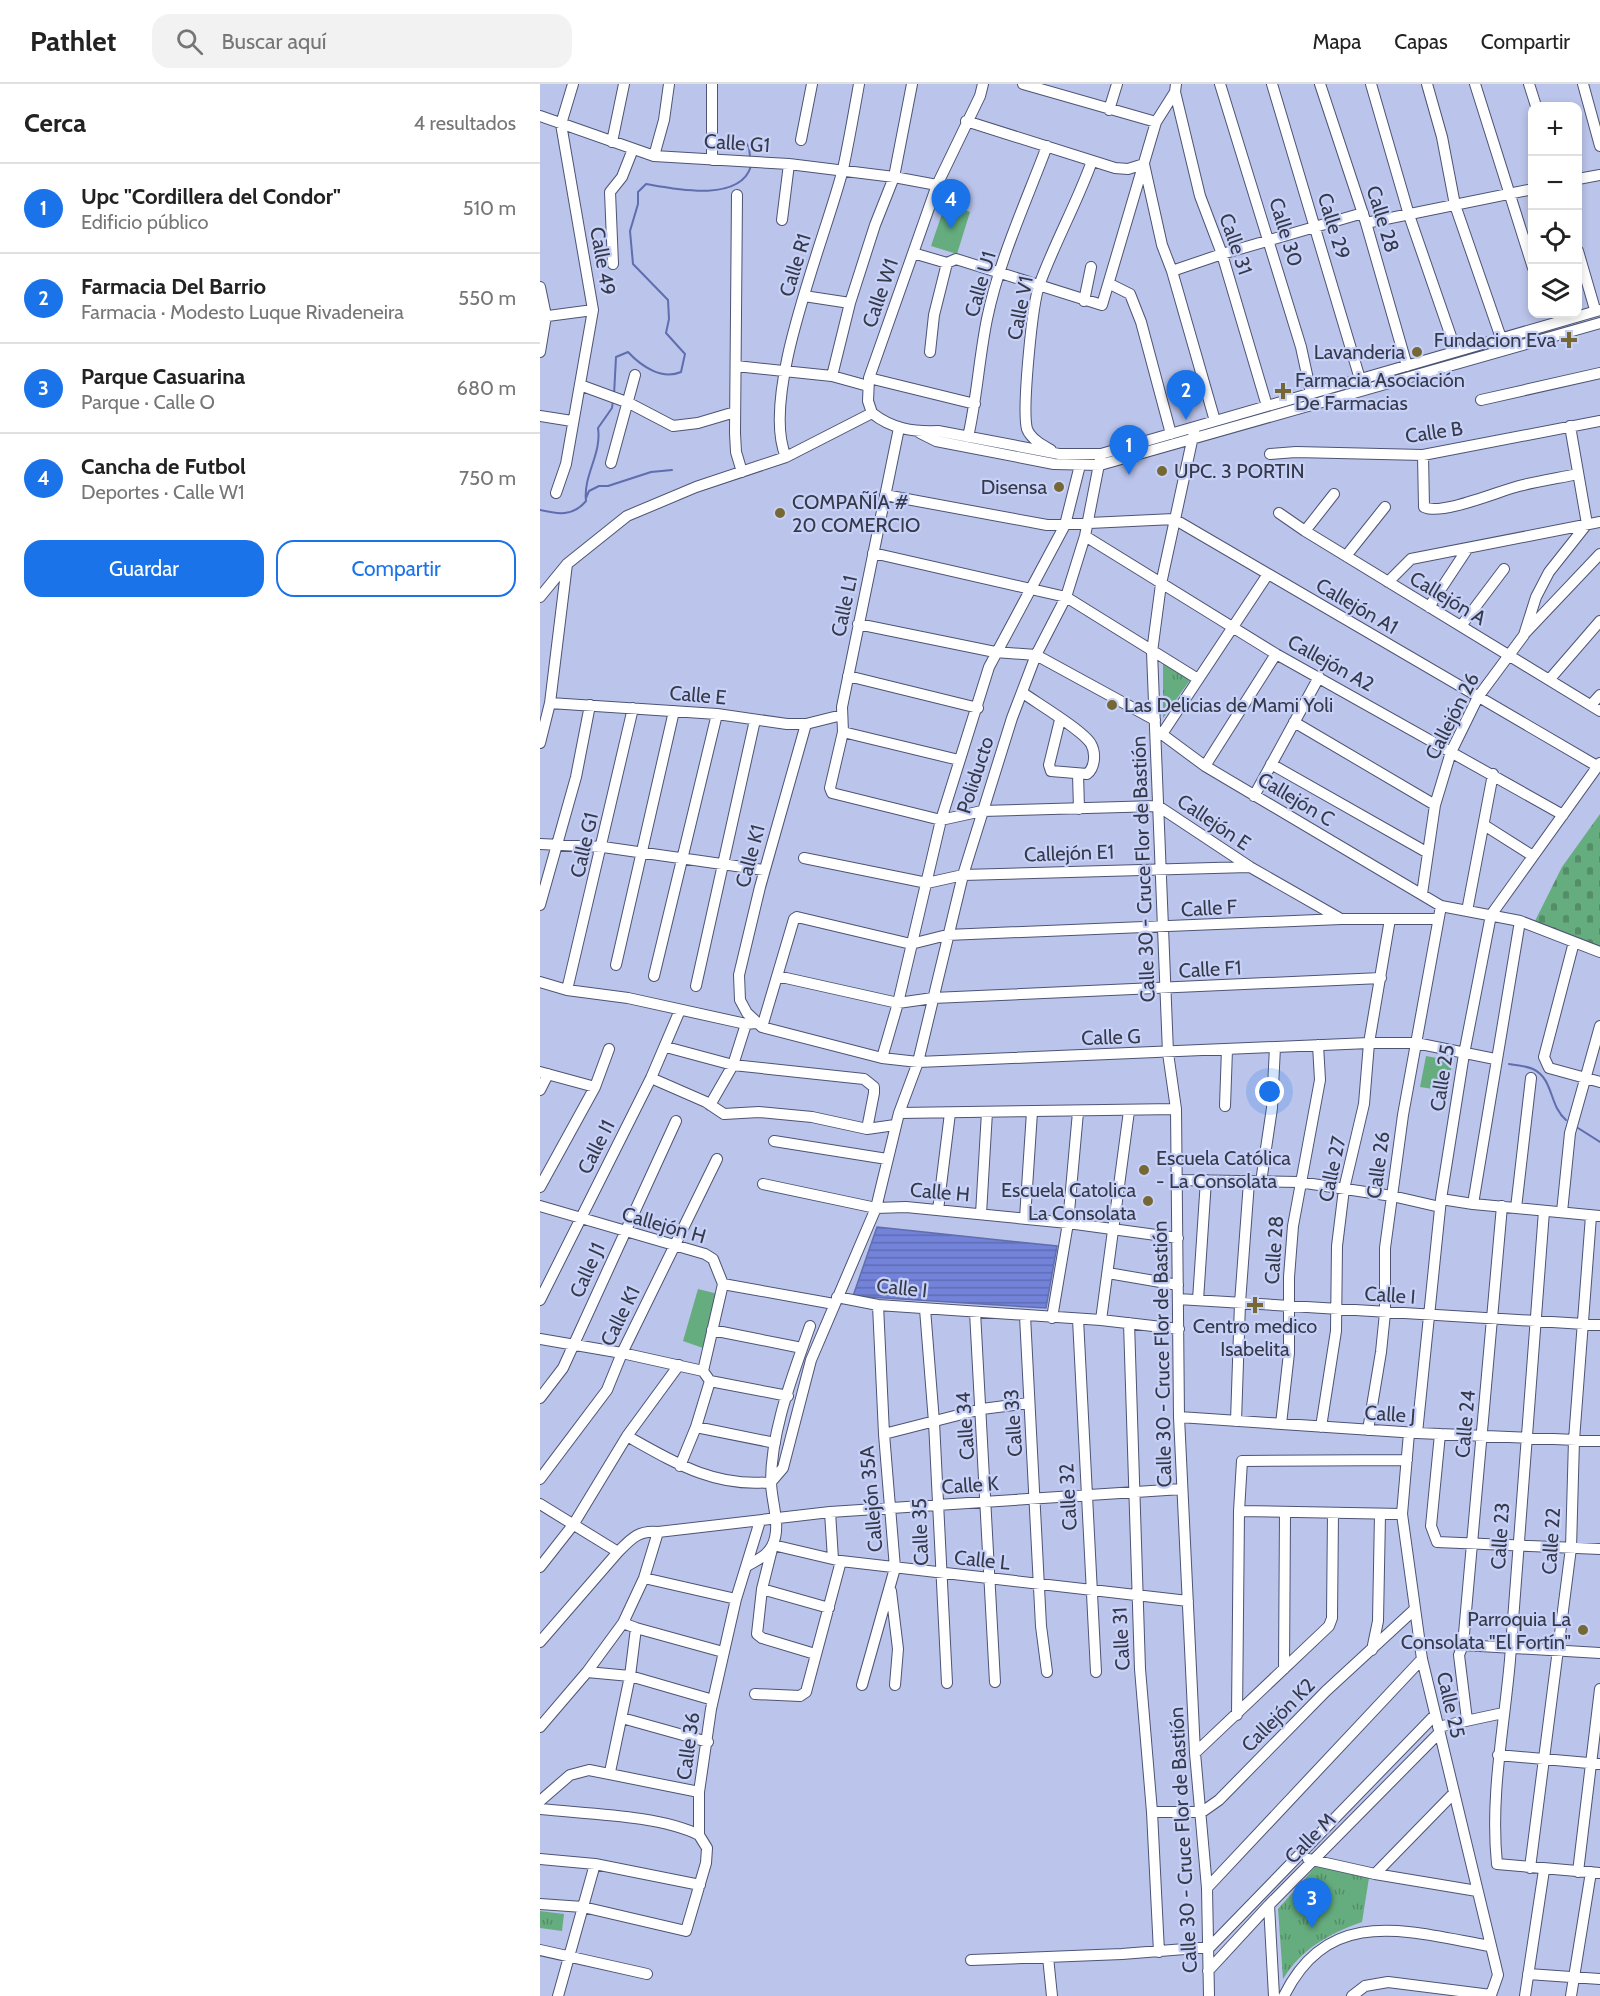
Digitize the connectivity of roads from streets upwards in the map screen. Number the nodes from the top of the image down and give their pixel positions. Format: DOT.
graph roads {
  1 [pos="573,84"];
  2 [pos="624,84"];
  3 [pos="669,84"];
  4 [pos="712,84"];
  5 [pos="812,84"];
  6 [pos="859,84"];
  7 [pos="912,84"];
  8 [pos="983,84"];
  9 [pos="1023,84"];
  10 [pos="1068,84"];
  11 [pos="1117,84"];
  12 [pos="1220,84"];
  13 [pos="1272,84"];
  14 [pos="1320,84"];
  15 [pos="1371,84"];
  16 [pos="1427,84"];
  17 [pos="1475,84"];
  18 [pos="1529,84"];
  19 [pos="1583,84"];
  20 [pos="1176,88"];
  21 [pos="1064,96"];
  22 [pos="1535,102"];
  23 [pos="1109,110"];
  24 [pos="540,116"];
  25 [pos="966,121"];
  26 [pos="1156,122"];
  27 [pos="561,124"];
  28 [pos="801,140"];
  29 [pos="612,142"];
  30 [pos="1047,146"];
  31 [pos="1600,146"];
  32 [pos="633,149"];
  33 [pos="654,156"];
  34 [pos="712,160"];
  35 [pos="1092,161"];
  36 [pos="789,164"];
  37 [pos="1144,164"];
  38 [pos="843,170"];
  39 [pos="1600,175"];
  40 [pos="894,177"];
  41 [pos="1582,178"];
  42 [pos="937,185"];
  43 [pos="1528,190"];
  44 [pos="1509,193"];
  45 [pos="737,195"];
  46 [pos="1455,205"];
  47 [pos="1409,215"];
  48 [pos="1365,218"];
  49 [pos="782,220"];
  50 [pos="1315,226"];
  51 [pos="1270,240"];
  52 [pos="913,253"];
  53 [pos="1222,254"];
  54 [pos="947,263"];
  55 [pos="1582,263"];
  56 [pos="613,264"];
  57 [pos="1532,264"];
  58 [pos="1091,267"];
  59 [pos="1173,272"];
  60 [pos="999,274"];
  61 [pos="1110,284"];
  62 [pos="1039,285"];
  63 [pos="540,287"];
  64 [pos="804,296"];
  65 [pos="1084,301"];
  66 [pos="850,303"];
  67 [pos="593,310"];
  68 [pos="1598,314"];
  69 [pos="543,316"];
  70 [pos="1582,316"];
  71 [pos="1574,318"];
  72 [pos="1548,319"];
  73 [pos="1559,334"];
  74 [pos="1501,338"];
  75 [pos="1456,351"];
  76 [pos="540,352"];
  77 [pos="930,352"];
  78 [pos="736,366"];
  79 [pos="1407,366"];
  80 [pos="786,370"];
  81 [pos="1600,373"];
  82 [pos="635,375"];
  83 [pos="832,376"];
  84 [pos="1360,379"];
  85 [pos="869,382"];
  86 [pos="580,386"];
  87 [pos="1335,387"];
  88 [pos="1311,393"];
  89 [pos="1481,400"];
  90 [pos="629,403"];
  91 [pos="975,404"];
  92 [pos="1267,406"];
  93 [pos="1305,408"];
  94 [pos="1252,410"];
  95 [pos="735,412"];
  96 [pos="872,413"];
  97 [pos="540,416"];
  98 [pos="572,421"];
  99 [pos="1215,421"];
  100 [pos="1600,421"];
  101 [pos="1253,423"];
  102 [pos="1570,426"];
  103 [pos="1195,427"];
  104 [pos="899,428"];
  105 [pos="917,432"];
  106 [pos="1171,434"];
  107 [pos="968,437"];
  108 [pos="1192,440"];
  109 [pos="1059,454"];
  110 [pos="1270,454"];
  111 [pos="1423,455"];
  112 [pos="786,457"];
  113 [pos="1101,459"];
  114 [pos="611,463"];
  115 [pos="1080,465"];
  116 [pos="742,472"];
  117 [pos="1578,474"];
  118 [pos="556,493"];
  119 [pos="1334,494"];
  120 [pos="885,495"];
  121 [pos="1385,507"];
  122 [pos="1279,513"];
  123 [pos="1174,519"];
  124 [pos="1600,522"];
  125 [pos="1088,524"];
  126 [pos="1587,524"];
  127 [pos="1065,525"];
  128 [pos="1305,531"];
  129 [pos="1085,536"];
  130 [pos="1468,548"];
  131 [pos="873,553"];
  132 [pos="1600,554"];
  133 [pos="1346,556"];
  134 [pos="567,564"];
  135 [pos="1504,569"];
  136 [pos="1268,574"];
  137 [pos="1388,582"];
  138 [pos="1161,584"];
  139 [pos="1034,588"];
  140 [pos="540,597"];
  141 [pos="1066,597"];
  142 [pos="1429,607"];
  143 [pos="1600,621"];
  144 [pos="858,624"];
  145 [pos="1461,626"];
  146 [pos="1232,627"];
  147 [pos="1524,635"];
  148 [pos="995,652"];
  149 [pos="1152,652"];
  150 [pos="1276,654"];
  151 [pos="1036,655"];
  152 [pos="1508,655"];
  153 [pos="848,676"];
  154 [pos="1318,677"];
  155 [pos="1198,679"];
  156 [pos="1549,680"];
  157 [pos="1023,693"];
  158 [pos="1600,695"];
  159 [pos="1478,697"];
  160 [pos="550,703"];
  161 [pos="590,705"];
  162 [pos="633,708"];
  163 [pos="978,708"];
  164 [pos="1596,708"];
  165 [pos="674,711"];
  166 [pos="717,714"];
  167 [pos="842,715"];
  168 [pos="755,720"];
  169 [pos="1060,720"];
  170 [pos="1294,723"];
  171 [pos="806,724"];
  172 [pos="1157,728"];
  173 [pos="843,732"];
  174 [pos="540,743"];
  175 [pos="1451,752"];
  176 [pos="959,760"];
  177 [pos="1271,764"];
  178 [pos="1599,765"];
  179 [pos="1205,766"];
  180 [pos="1078,774"];
  181 [pos="1493,774"];
  182 [pos="1254,796"];
  183 [pos="1435,805"];
  184 [pos="1158,806"];
  185 [pos="1079,809"];
  186 [pos="982,812"];
  187 [pos="1563,815"];
  188 [pos="941,820"];
  189 [pos="1484,825"];
  190 [pos="540,844"];
  191 [pos="559,845"];
  192 [pos="603,846"];
  193 [pos="640,854"];
  194 [pos="1428,854"];
  195 [pos="683,856"];
  196 [pos="1533,856"];
  197 [pos="804,858"];
  198 [pos="723,863"];
  199 [pos="1250,867"];
  200 [pos="1160,868"];
  201 [pos="764,870"];
  202 [pos="963,875"];
  203 [pos="927,883"];
  204 [pos="1422,894"];
  205 [pos="540,905"];
  206 [pos="1441,906"];
  207 [pos="1467,911"];
  208 [pos="1491,915"];
  209 [pos="1341,919"];
  210 [pos="1390,919"];
  211 [pos="1437,919"];
  212 [pos="1520,921"];
  213 [pos="1163,928"];
  214 [pos="946,935"];
  215 [pos="1574,942"];
  216 [pos="911,944"];
  217 [pos="1600,952"];
  218 [pos="616,965"];
  219 [pos="654,976"];
  220 [pos="777,976"];
  221 [pos="1381,978"];
  222 [pos="540,982"];
  223 [pos="696,986"];
  224 [pos="1166,989"];
  225 [pos="567,990"];
  226 [pos="933,998"];
  227 [pos="898,1003"];
  228 [pos="680,1010"];
  229 [pos="754,1025"];
  230 [pos="1600,1026"];
  231 [pos="1369,1043"];
  232 [pos="1416,1043"];
  233 [pos="1318,1045"];
  234 [pos="666,1047"];
  235 [pos="1275,1047"];
  236 [pos="609,1048"];
  237 [pos="1227,1049"];
  238 [pos="1168,1053"];
  239 [pos="1464,1054"];
  240 [pos="882,1058"];
  241 [pos="1495,1059"];
  242 [pos="918,1062"];
  243 [pos="733,1065"];
  244 [pos="544,1073"];
  245 [pos="1586,1077"];
  246 [pos="651,1078"];
  247 [pos="1531,1078"];
  248 [pos="1600,1082"];
  249 [pos="595,1087"];
  250 [pos="540,1090"];
  251 [pos="710,1105"];
  252 [pos="1225,1106"];
  253 [pos="1176,1109"];
  254 [pos="1129,1111"];
  255 [pos="987,1112"];
  256 [pos="1032,1112"];
  257 [pos="1078,1112"];
  258 [pos="899,1113"];
  259 [pos="950,1113"];
  260 [pos="676,1121"];
  261 [pos="895,1125"];
  262 [pos="867,1129"];
  263 [pos="774,1141"];
  264 [pos="717,1159"];
  265 [pos="887,1159"];
  266 [pos="1178,1180"];
  267 [pos="1206,1180"];
  268 [pos="1249,1182"];
  269 [pos="1261,1182"];
  270 [pos="1299,1182"];
  271 [pos="763,1184"];
  272 [pos="540,1186"];
  273 [pos="1344,1189"];
  274 [pos="1392,1196"];
  275 [pos="1441,1203"];
  276 [pos="1473,1204"];
  277 [pos="540,1206"];
  278 [pos="1502,1206"];
  279 [pos="876,1208"];
  280 [pos="1516,1208"];
  281 [pos="938,1210"];
  282 [pos="1544,1211"];
  283 [pos="1562,1212"];
  284 [pos="981,1214"];
  285 [pos="1596,1216"];
  286 [pos="1025,1218"];
  287 [pos="579,1219"];
  288 [pos="1068,1222"];
  289 [pos="1113,1229"];
  290 [pos="624,1232"];
  291 [pos="1178,1238"];
  292 [pos="674,1246"];
  293 [pos="1108,1273"];
  294 [pos="723,1284"];
  295 [pos="1178,1285"];
  296 [pos="1178,1299"];
  297 [pos="540,1300"];
  298 [pos="835,1300"];
  299 [pos="1198,1300"];
  300 [pos="1240,1303"];
  301 [pos="878,1305"];
  302 [pos="1289,1306"];
  303 [pos="926,1309"];
  304 [pos="1336,1309"];
  305 [pos="975,1312"];
  306 [pos="1385,1313"];
  307 [pos="1025,1316"];
  308 [pos="1430,1316"];
  309 [pos="1052,1318"];
  310 [pos="1078,1319"];
  311 [pos="1492,1319"];
  312 [pos="1101,1320"];
  313 [pos="1535,1321"];
  314 [pos="1129,1323"];
  315 [pos="1583,1323"];
  316 [pos="1600,1325"];
  317 [pos="810,1326"];
  318 [pos="1179,1329"];
  319 [pos="712,1330"];
  320 [pos="540,1339"];
  321 [pos="573,1343"];
  322 [pos="802,1348"];
  323 [pos="622,1353"];
  324 [pos="679,1365"];
  325 [pos="703,1371"];
  326 [pos="710,1382"];
  327 [pos="788,1396"];
  328 [pos="540,1398"];
  329 [pos="1029,1403"];
  330 [pos="982,1409"];
  331 [pos="1179,1418"];
  332 [pos="1236,1421"];
  333 [pos="934,1422"];
  334 [pos="1281,1424"];
  335 [pos="696,1427"];
  336 [pos="1321,1427"];
  337 [pos="1368,1430"];
  338 [pos="1413,1433"];
  339 [pos="884,1434"];
  340 [pos="1440,1434"];
  341 [pos="627,1436"];
  342 [pos="1482,1436"];
  343 [pos="1526,1438"];
  344 [pos="1574,1440"];
  345 [pos="1600,1441"];
  346 [pos="775,1443"];
  347 [pos="1407,1460"];
  348 [pos="680,1466"];
  349 [pos="540,1479"];
  350 [pos="771,1482"];
  351 [pos="1182,1489"];
  352 [pos="1134,1492"];
  353 [pos="1085,1495"];
  354 [pos="1037,1498"];
  355 [pos="987,1502"];
  356 [pos="540,1504"];
  357 [pos="937,1505"];
  358 [pos="890,1508"];
  359 [pos="1239,1511"];
  360 [pos="830,1512"];
  361 [pos="1285,1512"];
  362 [pos="1333,1513"];
  363 [pos="1380,1514"];
  364 [pos="1402,1514"];
  365 [pos="776,1518"];
  366 [pos="760,1521"];
  367 [pos="573,1525"];
  368 [pos="658,1532"];
  369 [pos="1473,1543"];
  370 [pos="773,1545"];
  371 [pos="1518,1545"];
  372 [pos="1571,1548"];
  373 [pos="1600,1549"];
  374 [pos="618,1552"];
  375 [pos="837,1560"];
  376 [pos="747,1566"];
  377 [pos="540,1567"];
  378 [pos="895,1568"];
  379 [pos="940,1573"];
  380 [pos="644,1578"];
  381 [pos="989,1579"];
  382 [pos="1041,1584"];
  383 [pos="890,1588"];
  384 [pos="762,1589"];
  385 [pos="1090,1590"];
  386 [pos="1137,1596"];
  387 [pos="736,1599"];
  388 [pos="1188,1601"];
  389 [pos="829,1608"];
  390 [pos="1415,1610"];
  391 [pos="623,1623"];
  392 [pos="636,1628"];
  393 [pos="540,1642"];
  394 [pos="1463,1645"];
  395 [pos="1510,1648"];
  396 [pos="1372,1650"];
  397 [pos="1558,1651"];
  398 [pos="723,1652"];
  399 [pos="1600,1653"];
  400 [pos="816,1654"];
  401 [pos="1422,1659"];
  402 [pos="1284,1669"];
  403 [pos="587,1672"];
  404 [pos="1047,1672"];
  405 [pos="1096,1672"];
  406 [pos="630,1676"];
  407 [pos="995,1682"];
  408 [pos="947,1683"];
  409 [pos="862,1685"];
  410 [pos="895,1685"];
  411 [pos="1600,1689"];
  412 [pos="755,1694"];
  413 [pos="713,1700"];
  414 [pos="1503,1713"];
  415 [pos="1237,1715"];
  416 [pos="1436,1715"];
  417 [pos="622,1718"];
  418 [pos="1467,1720"];
  419 [pos="540,1727"];
  420 [pos="1438,1730"];
  421 [pos="708,1742"];
  422 [pos="1195,1753"];
  423 [pos="1498,1755"];
  424 [pos="1545,1759"];
  425 [pos="1596,1763"];
  426 [pos="610,1772"];
  427 [pos="699,1792"];
  428 [pos="1454,1793"];
  429 [pos="540,1802"];
  430 [pos="540,1809"];
  431 [pos="1152,1812"];
  432 [pos="1202,1812"];
  433 [pos="699,1835"];
  434 [pos="1301,1853"];
  435 [pos="540,1859"];
  436 [pos="1312,1862"];
  437 [pos="595,1864"];
  438 [pos="1530,1868"];
  439 [pos="1544,1870"];
  440 [pos="1578,1872"];
  441 [pos="1595,1872"];
  442 [pos="1375,1874"];
  443 [pos="700,1885"];
  444 [pos="1207,1888"];
  445 [pos="1477,1891"];
  446 [pos="540,1904"];
  447 [pos="1269,1905"];
  448 [pos="583,1907"];
  449 [pos="1490,1946"];
  450 [pos="1210,1947"];
  451 [pos="540,1950"];
  452 [pos="1159,1952"];
  453 [pos="569,1956"];
  454 [pos="1048,1957"];
  455 [pos="971,1960"];
  456 [pos="1208,1971"];
  457 [pos="647,1974"];
  458 [pos="1528,1974"];
  459 [pos="1574,1977"];
  460 [pos="1600,1979"];
  461 [pos="558,1996"];
  462 [pos="1052,1996"];
  463 [pos="1209,1996"];
  464 [pos="1274,1996"];
  465 [pos="1284,1996"];
  466 [pos="1352,1996"];
  467 [pos="1492,1996"];
  468 [pos="1524,1996"];
  469 [pos="1571,1996"];
  1 -- 27 [label="street, Calle 49"];
  2 -- 29 [label="street"];
  3 -- 33 [label="street"];
  4 -- 34 [label="street"];
  5 -- 28 [label="street"];
  6 -- 38 [label="street, Calle R1"];
  7 -- 40 [label="street"];
  8 -- 25 [label="street, Calle W1"];
  9 -- 21 [label="street"];
  10 -- 21 [label="street"];
  11 -- 23 [label="street"];
  12 -- 51 [label="street, Calle 30"];
  13 -- 50 [label="street, Calle 29"];
  14 -- 48 [label="street, Calle 28"];
  15 -- 47 [label="street"];
  16 -- 46 [label="street"];
  17 -- 44 [label="street"];
  18 -- 22 [label="street"];
  19 -- 31 [label="street"];
  20 -- 26 [label="street"];
  20 -- 53 [label="street, Calle 31"];
  21 -- 23 [label="street"];
  23 -- 26 [label="street"];
  24 -- 27 [label="street, Calle G1"];
  25 -- 30 [label="street"];
  25 -- 42 [label="street, Calle W1"];
  26 -- 37 [label="street"];
  27 -- 29 [label="street, Calle G1"];
  27 -- 67 [label="street, Calle 49"];
  29 -- 32 [label="street, Calle G1"];
  30 -- 35 [label="street"];
  30 -- 60 [label="street, Calle U1"];
  32 -- 33 [label="street, Calle G1"];
  32 -- 56 [label="street"];
  33 -- 34 [label="street, Calle G1"];
  34 -- 36 [label="street, Calle G1"];
  35 -- 37 [label="street"];
  35 -- 62 [label="street, Calle V1"];
  36 -- 38 [label="street, Calle G1"];
  36 -- 49 [label="street"];
  37 -- 59 [label="street"];
  37 -- 61 [label="street"];
  38 -- 40 [label="street, Calle G1"];
  38 -- 64 [label="street, Calle R1"];
  39 -- 41 [label="street"];
  40 -- 42 [label="street, Calle G1"];
  40 -- 66 [label="street"];
  42 -- 52 [label="street, Calle W1"];
  43 -- 44 [label="street"];
  44 -- 46 [label="street"];
  44 -- 57 [label="street"];
  45 -- 78 [label="street"];
  46 -- 47 [label="street"];
  46 -- 74 [label="street"];
  47 -- 48 [label="street"];
  47 -- 75 [label="street"];
  48 -- 50 [label="street"];
  48 -- 79 [label="street, Calle 28"];
  50 -- 51 [label="street"];
  50 -- 84 [label="street, Calle 29"];
  51 -- 53 [label="street"];
  51 -- 88 [label="street, Calle 30"];
  52 -- 54 [label="street"];
  52 -- 85 [label="street, Calle W1"];
  53 -- 59 [label="street"];
  53 -- 92 [label="street, Calle 31"];
  54 -- 60 [label="street"];
  54 -- 77 [label="street"];
  55 -- 68 [label="street"];
  58 -- 65 [label="street"];
  59 -- 99 [label="street"];
  60 -- 62 [label="street"];
  60 -- 91 [label="street, Calle U1"];
  61 -- 65 [label="street"];
  61 -- 106 [label="street"];
  62 -- 65 [label="street"];
  62 -- 109 [label="street, Calle V1"];
  63 -- 69 [label="street"];
  64 -- 66 [label="street"];
  64 -- 80 [label="street, Calle R1"];
  66 -- 83 [label="street"];
  67 -- 69 [label="street"];
  67 -- 86 [label="street, Calle 49"];
  68 -- 70 [label="street"];
  68 -- 73 [label="street"];
  69 -- 76 [label="street"];
  71 -- 73 [label="street"];
  72 -- 74 [label="street"];
  73 -- 93 [label="street"];
  74 -- 75 [label="street"];
  75 -- 79 [label="street"];
  78 -- 80 [label="street"];
  78 -- 95 [label="street"];
  79 -- 84 [label="street"];
  80 -- 83 [label="street"];
  80 -- 112 [label="street, Calle R1"];
  81 -- 89 [label="street"];
  82 -- 90 [label="street"];
  83 -- 85 [label="street"];
  84 -- 87 [label="street"];
  85 -- 91 [label="street"];
  85 -- 96 [label="street, Calle W1"];
  86 -- 90 [label="street"];
  86 -- 98 [label="street, Calle 49"];
  87 -- 88 [label="street"];
  87 -- 93 [label="street"];
  88 -- 92 [label="street"];
  90 -- 95 [label="street"];
  90 -- 114 [label="street"];
  91 -- 107 [label="street, Calle U1"];
  92 -- 94 [label="street"];
  93 -- 101 [label="street"];
  94 -- 99 [label="street"];
  94 -- 101 [label="street"];
  95 -- 116 [label="street"];
  96 -- 104 [label="street"];
  96 -- 112 [label="street"];
  97 -- 98 [label="street"];
  98 -- 118 [label="street, Calle 49"];
  99 -- 103 [label="street"];
  100 -- 102 [label="street, Calle B"];
  101 -- 108 [label="street"];
  102 -- 111 [label="street, Calle B"];
  102 -- 117 [label="street"];
  103 -- 106 [label="street"];
  103 -- 108 [label="street, Calle 30 - Cruce Flor de Bastión"];
  104 -- 105 [label="street"];
  104 -- 120 [label="street, Calle L1"];
  105 -- 107 [label="street"];
  105 -- 115 [label="street"];
  106 -- 113 [label="street"];
  107 -- 109 [label="street"];
  108 -- 113 [label="street"];
  108 -- 123 [label="street, Calle 30 - Cruce Flor de Bastión"];
  109 -- 113 [label="street"];
  110 -- 111 [label="street, Calle B"];
  111 -- 117 [label="street"];
  112 -- 116 [label="street"];
  113 -- 115 [label="street"];
  113 -- 125 [label="street, Poliducto"];
  115 -- 127 [label="street, Poliducto"];
  116 -- 134 [label="street"];
  117 -- 126 [label="street"];
  119 -- 128 [label="street"];
  120 -- 127 [label="street"];
  120 -- 131 [label="street, Calle L1"];
  121 -- 133 [label="street"];
  122 -- 128 [label="street, Callejón A"];
  123 -- 125 [label="street"];
  123 -- 136 [label="street, Callejón A1"];
  123 -- 138 [label="street, Calle 30 - Cruce Flor de Bastión"];
  124 -- 126 [label="street"];
  125 -- 127 [label="street"];
  125 -- 129 [label="street, Poliducto"];
  126 -- 130 [label="street"];
  126 -- 147 [label="street, Callejón 26"];
  127 -- 139 [label="street, Poliducto"];
  128 -- 133 [label="street, Callejón A"];
  129 -- 138 [label="street, Callejón A2"];
  129 -- 141 [label="street, Poliducto"];
  130 -- 137 [label="street"];
  130 -- 142 [label="street"];
  131 -- 139 [label="street"];
  131 -- 144 [label="street, Calle L1"];
  132 -- 147 [label="street, Callejón 26"];
  133 -- 137 [label="street, Callejón A"];
  134 -- 140 [label="street"];
  134 -- 160 [label="street"];
  135 -- 145 [label="street"];
  136 -- 146 [label="street"];
  136 -- 159 [label="street, Callejón A1"];
  137 -- 142 [label="street, Callejón A"];
  138 -- 146 [label="street, Callejón A2"];
  138 -- 149 [label="street, Calle 30 - Cruce Flor de Bastión"];
  139 -- 141 [label="street"];
  139 -- 148 [label="street, Poliducto"];
  141 -- 149 [label="street"];
  141 -- 151 [label="street, Poliducto"];
  142 -- 145 [label="street, Callejón A"];
  143 -- 156 [label="street"];
  144 -- 148 [label="street"];
  144 -- 153 [label="street, Calle L1"];
  145 -- 152 [label="street, Callejón A"];
  146 -- 150 [label="street, Callejón A2"];
  146 -- 155 [label="street"];
  147 -- 152 [label="street, Callejón 26"];
  148 -- 151 [label="street"];
  148 -- 163 [label="street, Poliducto"];
  149 -- 155 [label="street"];
  149 -- 172 [label="street, Calle 30 - Cruce Flor de Bastión"];
  150 -- 154 [label="street, Callejón A2"];
  150 -- 179 [label="street"];
  151 -- 157 [label="street, Poliducto"];
  151 -- 172 [label="street, Callejón C"];
  152 -- 156 [label="street, Callejón A"];
  152 -- 159 [label="street, Callejón 26"];
  153 -- 163 [label="street"];
  153 -- 167 [label="street, Calle L1"];
  154 -- 170 [label="street"];
  154 -- 175 [label="street, Callejón A2"];
  155 -- 172 [label="street"];
  156 -- 164 [label="street, Callejón A"];
  157 -- 169 [label="street"];
  157 -- 186 [label="street, Poliducto"];
  158 -- 164 [label="street"];
  159 -- 175 [label="street, Callejón 26"];
  159 -- 178 [label="street, Callejón A1"];
  160 -- 161 [label="street, Calle E"];
  160 -- 174 [label="street"];
  161 -- 162 [label="street, Calle E"];
  161 -- 191 [label="street"];
  162 -- 165 [label="street, Calle E"];
  162 -- 192 [label="street, Calle G1"];
  163 -- 176 [label="street, Poliducto"];
  165 -- 166 [label="street, Calle E"];
  165 -- 193 [label="street"];
  166 -- 168 [label="street, Calle E"];
  166 -- 195 [label="street"];
  167 -- 171 [label="street, Calle E"];
  167 -- 173 [label="street, Calle L1"];
  168 -- 171 [label="street, Calle E"];
  168 -- 198 [label="street"];
  169 -- 180 [label="street"];
  169 -- 180 [label="street"];
  170 -- 177 [label="street"];
  170 -- 183 [label="street"];
  171 -- 201 [label="street, Calle K1"];
  172 -- 179 [label="street, Callejón C"];
  172 -- 184 [label="street, Calle 30 - Cruce Flor de Bastión"];
  173 -- 176 [label="street"];
  173 -- 188 [label="street, Calle L1"];
  175 -- 181 [label="street, Callejón A2"];
  175 -- 183 [label="street, Callejón 26"];
  176 -- 188 [label="street, Poliducto"];
  177 -- 182 [label="street"];
  177 -- 194 [label="street"];
  178 -- 187 [label="street, Calle 25"];
  179 -- 182 [label="street, Callejón C"];
  180 -- 185 [label="street"];
  181 -- 187 [label="street, Callejón A2"];
  181 -- 189 [label="street"];
  182 -- 204 [label="street, Callejón C"];
  183 -- 194 [label="street, Callejón 26"];
  184 -- 185 [label="street, Callejón E"];
  184 -- 199 [label="street, Callejón E"];
  184 -- 200 [label="street, Calle 30 - Cruce Flor de Bastión"];
  185 -- 186 [label="street, Callejón E"];
  186 -- 188 [label="street, Callejón E"];
  186 -- 202 [label="street, Poliducto"];
  187 -- 196 [label="street, Calle 25"];
  188 -- 203 [label="street, Poliducto"];
  189 -- 196 [label="street"];
  189 -- 207 [label="street"];
  190 -- 191 [label="street"];
  191 -- 192 [label="street"];
  191 -- 205 [label="street"];
  192 -- 193 [label="street"];
  192 -- 225 [label="street, Calle G1"];
  193 -- 195 [label="street"];
  193 -- 218 [label="street"];
  194 -- 204 [label="street, Callejón 26"];
  195 -- 198 [label="street"];
  195 -- 219 [label="street"];
  196 -- 208 [label="street, Calle 25"];
  197 -- 203 [label="street"];
  198 -- 201 [label="street"];
  198 -- 223 [label="street"];
  199 -- 200 [label="street, Callejón E1"];
  199 -- 209 [label="street, Callejón E"];
  200 -- 202 [label="street, Callejón E1"];
  200 -- 213 [label="street, Calle 30 - Cruce Flor de Bastión"];
  201 -- 229 [label="street, Calle K1"];
  202 -- 203 [label="street, Callejón E1"];
  202 -- 214 [label="street, Poliducto"];
  203 -- 216 [label="street, Poliducto"];
  204 -- 206 [label="street"];
  206 -- 207 [label="street"];
  206 -- 211 [label="street, Calle 26"];
  207 -- 208 [label="street"];
  208 -- 212 [label="street"];
  208 -- 239 [label="street, Calle 25"];
  209 -- 210 [label="street, Calle F"];
  209 -- 213 [label="street, Calle F"];
  210 -- 211 [label="street, Calle F"];
  210 -- 221 [label="street, Calle 27"];
  211 -- 232 [label="street, Calle 26"];
  212 -- 215 [label="street"];
  212 -- 241 [label="street"];
  213 -- 214 [label="street, Calle F"];
  213 -- 224 [label="street, Calle 30 - Cruce Flor de Bastión"];
  214 -- 216 [label="street, Calle F"];
  214 -- 226 [label="street, Poliducto"];
  215 -- 217 [label="street"];
  215 -- 245 [label="street"];
  216 -- 220 [label="street"];
  216 -- 227 [label="street, Poliducto"];
  220 -- 227 [label="street"];
  220 -- 229 [label="street"];
  221 -- 224 [label="street, Calle F1"];
  221 -- 231 [label="street, Calle 27"];
  222 -- 225 [label="street, Calle G"];
  224 -- 226 [label="street, Calle F1"];
  224 -- 238 [label="street, Calle 30 - Cruce Flor de Bastión"];
  225 -- 228 [label="street, Calle G"];
  226 -- 227 [label="street, Calle F1"];
  226 -- 242 [label="street, Poliducto"];
  227 -- 240 [label="street, Poliducto"];
  228 -- 229 [label="street, Calle G"];
  228 -- 234 [label="street, Calle I1"];
  229 -- 240 [label="street, Calle G"];
  229 -- 243 [label="street"];
  230 -- 245 [label="street"];
  231 -- 232 [label="street, Calle G"];
  231 -- 233 [label="street, Calle G"];
  231 -- 273 [label="street, Calle 27"];
  232 -- 239 [label="street, Calle G"];
  232 -- 274 [label="street, Calle 26"];
  233 -- 235 [label="street, Calle G"];
  233 -- 270 [label="street, Calle 28"];
  234 -- 243 [label="street"];
  234 -- 246 [label="street, Calle I1"];
  235 -- 237 [label="street, Calle G"];
  235 -- 269 [label="street"];
  236 -- 249 [label="street"];
  237 -- 238 [label="street, Calle G"];
  237 -- 252 [label="street"];
  238 -- 242 [label="street, Calle G"];
  238 -- 253 [label="street, Calle 30 - Cruce Flor de Bastión"];
  239 -- 241 [label="street, Calle G"];
  239 -- 275 [label="street, Calle 25"];
  240 -- 242 [label="street, Calle G"];
  241 -- 276 [label="street"];
  242 -- 258 [label="street, Poliducto"];
  243 -- 251 [label="street"];
  243 -- 262 [label="street"];
  244 -- 249 [label="street"];
  244 -- 250 [label="street"];
  245 -- 248 [label="street"];
  245 -- 283 [label="street"];
  246 -- 251 [label="street"];
  246 -- 287 [label="street, Calle I1"];
  247 -- 280 [label="street"];
  249 -- 272 [label="street"];
  251 -- 262 [label="street"];
  253 -- 254 [label="street"];
  253 -- 266 [label="street, Calle 30 - Cruce Flor de Bastión"];
  254 -- 257 [label="street"];
  254 -- 289 [label="street"];
  255 -- 256 [label="street"];
  255 -- 259 [label="street"];
  255 -- 284 [label="street"];
  256 -- 257 [label="street"];
  256 -- 286 [label="street"];
  257 -- 288 [label="street"];
  258 -- 259 [label="street"];
  258 -- 261 [label="street"];
  259 -- 281 [label="street"];
  260 -- 290 [label="street, Calle J1"];
  261 -- 262 [label="street"];
  261 -- 265 [label="street"];
  263 -- 265 [label="street"];
  264 -- 292 [label="street, Calle K1"];
  265 -- 279 [label="street"];
  266 -- 267 [label="street"];
  266 -- 291 [label="street, Calle 30 - Cruce Flor de Bastión"];
  267 -- 268 [label="street"];
  267 -- 299 [label="street"];
  268 -- 269 [label="street"];
  268 -- 300 [label="street"];
  269 -- 270 [label="street"];
  270 -- 273 [label="street"];
  270 -- 302 [label="street, Calle 28"];
  271 -- 279 [label="street, Calle H"];
  273 -- 274 [label="street"];
  273 -- 304 [label="street, Calle 27"];
  274 -- 275 [label="street"];
  274 -- 306 [label="street, Calle 26"];
  275 -- 276 [label="street"];
  275 -- 308 [label="street, Calle 25"];
  276 -- 278 [label="street"];
  277 -- 287 [label="street, Callejón H"];
  278 -- 280 [label="street"];
  278 -- 311 [label="street, Calle 24"];
  279 -- 281 [label="street, Calle H"];
  279 -- 298 [label="street"];
  280 -- 282 [label="street"];
  281 -- 284 [label="street, Calle H"];
  282 -- 283 [label="street"];
  282 -- 313 [label="street, Calle 23"];
  283 -- 285 [label="street"];
  284 -- 286 [label="street, Calle H"];
  285 -- 315 [label="street, Calle 22"];
  286 -- 288 [label="street, Calle H"];
  287 -- 290 [label="street, Callejón H"];
  287 -- 297 [label="street, Calle I1"];
  288 -- 289 [label="street, Calle H"];
  288 -- 309 [label="street"];
  289 -- 291 [label="street, Calle H"];
  289 -- 293 [label="street"];
  290 -- 292 [label="street, Callejón H"];
  290 -- 321 [label="street, Calle J1"];
  291 -- 295 [label="street, Calle 30 - Cruce Flor de Bastión"];
  292 -- 294 [label="street, Callejón H"];
  292 -- 323 [label="street, Calle K1"];
  293 -- 295 [label="street"];
  293 -- 312 [label="street"];
  294 -- 298 [label="street"];
  294 -- 319 [label="street"];
  295 -- 296 [label="street, Calle 30 - Cruce Flor de Bastión"];
  296 -- 299 [label="street, Calle I"];
  296 -- 318 [label="street, Calle 30 - Cruce Flor de Bastión"];
  298 -- 301 [label="street, Calle I"];
  298 -- 350 [label="street"];
  299 -- 300 [label="street, Calle I"];
  300 -- 302 [label="street, Calle I"];
  300 -- 332 [label="street"];
  301 -- 303 [label="street, Calle I"];
  301 -- 339 [label="street, Callejón 35A"];
  302 -- 304 [label="street, Calle I"];
  302 -- 334 [label="street, Calle 28"];
  303 -- 305 [label="street, Calle I"];
  303 -- 333 [label="street, Calle 35"];
  304 -- 306 [label="street, Calle I"];
  304 -- 336 [label="street, Calle 27"];
  305 -- 307 [label="street, Calle I"];
  305 -- 330 [label="street, Calle 34"];
  306 -- 308 [label="street, Calle I"];
  306 -- 337 [label="street, Calle 26"];
  307 -- 309 [label="street, Calle I"];
  307 -- 329 [label="street, Calle 33"];
  308 -- 311 [label="street, Calle I"];
  308 -- 338 [label="street, Calle 25"];
  309 -- 310 [label="street, Calle I"];
  310 -- 312 [label="street, Calle I"];
  310 -- 353 [label="street, Calle 32"];
  311 -- 313 [label="street, Calle I"];
  311 -- 342 [label="street, Calle 24"];
  312 -- 314 [label="street, Calle I"];
  313 -- 315 [label="street, Calle I"];
  313 -- 343 [label="street, Calle 23"];
  314 -- 318 [label="street, Calle I"];
  314 -- 352 [label="street, Calle 31"];
  315 -- 316 [label="street, Calle I"];
  315 -- 344 [label="street, Calle 22"];
  317 -- 322 [label="street"];
  318 -- 331 [label="street, Calle 30 - Cruce Flor de Bastión"];
  319 -- 322 [label="street"];
  319 -- 325 [label="street"];
  320 -- 321 [label="street"];
  321 -- 323 [label="street"];
  321 -- 328 [label="street, Calle J1"];
  322 -- 327 [label="street"];
  323 -- 324 [label="street"];
  323 -- 349 [label="street, Calle K1"];
  324 -- 325 [label="street"];
  324 -- 341 [label="street"];
  325 -- 326 [label="street"];
  326 -- 327 [label="street"];
  326 -- 335 [label="street"];
  327 -- 346 [label="street"];
  329 -- 330 [label="street"];
  329 -- 354 [label="street, Calle 33"];
  330 -- 333 [label="street"];
  330 -- 355 [label="street, Calle 34"];
  331 -- 332 [label="street, Calle J"];
  331 -- 351 [label="street, Calle 30 - Cruce Flor de Bastión"];
  332 -- 334 [label="street, Calle J"];
  333 -- 339 [label="street"];
  333 -- 357 [label="street, Calle 35"];
  334 -- 336 [label="street, Calle J"];
  335 -- 346 [label="street"];
  335 -- 348 [label="street"];
  336 -- 337 [label="street, Calle J"];
  337 -- 338 [label="street, Calle J"];
  338 -- 340 [label="street, Calle J"];
  338 -- 347 [label="street, Calle 25"];
  339 -- 358 [label="street, Callejón 35A"];
  340 -- 342 [label="street, Calle J"];
  340 -- 369 [label="street"];
  341 -- 348 [label="street"];
  341 -- 367 [label="street"];
  342 -- 343 [label="street, Calle J"];
  342 -- 369 [label="street, Calle 24"];
  343 -- 344 [label="street, Calle J"];
  343 -- 371 [label="street, Calle 23"];
  344 -- 345 [label="street, Calle J"];
  344 -- 372 [label="street, Calle 22"];
  346 -- 350 [label="street"];
  347 -- 359 [label="street"];
  347 -- 364 [label="street, Calle 25"];
  348 -- 350 [label="street"];
  350 -- 365 [label="street"];
  351 -- 352 [label="street, Calle K"];
  351 -- 388 [label="street, Calle 30 - Cruce Flor de Bastión"];
  352 -- 353 [label="street, Calle K"];
  352 -- 386 [label="street, Calle 31"];
  353 -- 354 [label="street, Calle K"];
  353 -- 385 [label="street, Calle 32"];
  354 -- 355 [label="street, Calle K"];
  354 -- 382 [label="street, Calle 33"];
  355 -- 357 [label="street, Calle K"];
  355 -- 381 [label="street, Calle 34"];
  356 -- 367 [label="street"];
  357 -- 358 [label="street, Calle K"];
  357 -- 379 [label="street, Calle 35"];
  358 -- 360 [label="street, Calle K"];
  358 -- 378 [label="street, Callejón 35A"];
  359 -- 361 [label="street"];
  359 -- 415 [label="street"];
  360 -- 365 [label="street, Calle K"];
  360 -- 375 [label="street"];
  361 -- 362 [label="street"];
  361 -- 402 [label="street"];
  362 -- 363 [label="street"];
  362 -- 402 [label="street"];
  363 -- 364 [label="street"];
  363 -- 396 [label="street"];
  364 -- 390 [label="street, Calle 25"];
  365 -- 366 [label="street, Calle K"];
  365 -- 370 [label="street"];
  366 -- 368 [label="street, Calle K"];
  366 -- 376 [label="street, Calle 36"];
  367 -- 374 [label="street"];
  367 -- 377 [label="street"];
  368 -- 374 [label="street, Calle K"];
  368 -- 380 [label="street"];
  369 -- 371 [label="street"];
  369 -- 394 [label="street, Calle 24"];
  370 -- 375 [label="street, Calle L"];
  370 -- 376 [label="street"];
  370 -- 384 [label="street"];
  371 -- 372 [label="street"];
  371 -- 395 [label="street, Calle 23"];
  372 -- 373 [label="street"];
  372 -- 397 [label="street, Calle 22"];
  374 -- 393 [label="street, Calle K"];
  375 -- 378 [label="street, Calle L"];
  375 -- 389 [label="street"];
  376 -- 387 [label="street, Calle 36"];
  378 -- 379 [label="street, Calle L"];
  378 -- 383 [label="street, Callejón 35A"];
  379 -- 381 [label="street, Calle L"];
  379 -- 408 [label="street, Calle 35"];
  380 -- 387 [label="street"];
  380 -- 391 [label="street"];
  381 -- 382 [label="street, Calle L"];
  381 -- 407 [label="street, Calle 34"];
  382 -- 385 [label="street, Calle L"];
  382 -- 404 [label="street, Calle 33"];
  383 -- 409 [label="street, Callejón 35A"];
  383 -- 410 [label="street"];
  384 -- 389 [label="street"];
  384 -- 400 [label="street"];
  385 -- 386 [label="street, Calle L"];
  385 -- 405 [label="street, Calle 32"];
  386 -- 388 [label="street, Calle L"];
  386 -- 431 [label="street, Calle 31"];
  387 -- 398 [label="street, Calle 36"];
  388 -- 422 [label="street, Calle 30 - Cruce Flor de Bastión"];
  389 -- 400 [label="street"];
  390 -- 396 [label="street, Callejón K2"];
  390 -- 401 [label="street, Calle 25"];
  391 -- 392 [label="street"];
  391 -- 403 [label="street"];
  392 -- 398 [label="street"];
  392 -- 406 [label="street"];
  394 -- 395 [label="street"];
  394 -- 418 [label="street, Calle 25"];
  395 -- 397 [label="street"];
  395 -- 414 [label="street, Calle 23"];
  396 -- 432 [label="street, Callejón K2"];
  397 -- 399 [label="street"];
  397 -- 424 [label="street, Calle 22"];
  398 -- 413 [label="street, Calle 36"];
  400 -- 412 [label="street"];
  401 -- 416 [label="street, Calle 25"];
  401 -- 444 [label="street"];
  402 -- 415 [label="street"];
  403 -- 406 [label="street"];
  403 -- 419 [label="street"];
  406 -- 413 [label="street"];
  406 -- 417 [label="street"];
  411 -- 425 [label="street"];
  413 -- 421 [label="street, Calle 36"];
  414 -- 418 [label="street"];
  414 -- 423 [label="street, Calle 23"];
  415 -- 422 [label="street"];
  416 -- 420 [label="street, Calle 25"];
  416 -- 434 [label="street, Calle M"];
  417 -- 421 [label="street"];
  417 -- 426 [label="street"];
  418 -- 420 [label="street"];
  420 -- 428 [label="street, Calle 25"];
  420 -- 436 [label="street, Calle M"];
  421 -- 427 [label="street, Calle 36"];
  422 -- 432 [label="street, Calle 30 - Cruce Flor de Bastión"];
  423 -- 424 [label="street"];
  423 -- 438 [label="street, Calle 23"];
  424 -- 425 [label="street"];
  424 -- 438 [label="street, Calle 22"];
  425 -- 440 [label="street"];
  426 -- 427 [label="street"];
  426 -- 429 [label="street"];
  427 -- 433 [label="street, Calle 36"];
  428 -- 442 [label="street"];
  428 -- 445 [label="street, Calle 25"];
  430 -- 433 [label="street"];
  431 -- 432 [label="street"];
  431 -- 452 [label="street, Calle 31"];
  432 -- 444 [label="street, Calle 30 - Cruce Flor de Bastión"];
  433 -- 443 [label="street, Calle 36"];
  434 -- 436 [label="street"];
  434 -- 450 [label="street, Calle M"];
  435 -- 437 [label="street"];
  436 -- 442 [label="street"];
  436 -- 447 [label="street, Calle M"];
  437 -- 443 [label="street"];
  437 -- 448 [label="street"];
  438 -- 439 [label="street"];
  439 -- 440 [label="street"];
  439 -- 458 [label="street"];
  440 -- 441 [label="street"];
  441 -- 459 [label="street"];
  442 -- 445 [label="street"];
  443 -- 448 [label="street, Calle 36"];
  444 -- 450 [label="street, Calle 30 - Cruce Flor de Bastión"];
  445 -- 449 [label="street, Calle 25"];
  446 -- 448 [label="street"];
  447 -- 456 [label="street, Calle M"];
  447 -- 464 [label="street"];
  448 -- 453 [label="street"];
  449 -- 465 [label="street"];
  449 -- 467 [label="street, Calle 25"];
  450 -- 452 [label="street"];
  450 -- 456 [label="street, Calle 30 - Cruce Flor de Bastión"];
  451 -- 453 [label="street"];
  452 -- 454 [label="street"];
  453 -- 457 [label="street"];
  453 -- 461 [label="street"];
  454 -- 455 [label="street"];
  454 -- 462 [label="street"];
  456 -- 463 [label="street, Calle 30 - Cruce Flor de Bastión"];
  458 -- 459 [label="street"];
  458 -- 468 [label="street"];
  459 -- 460 [label="street"];
  459 -- 469 [label="street"];
  466 -- 467 [label="street"];
}
